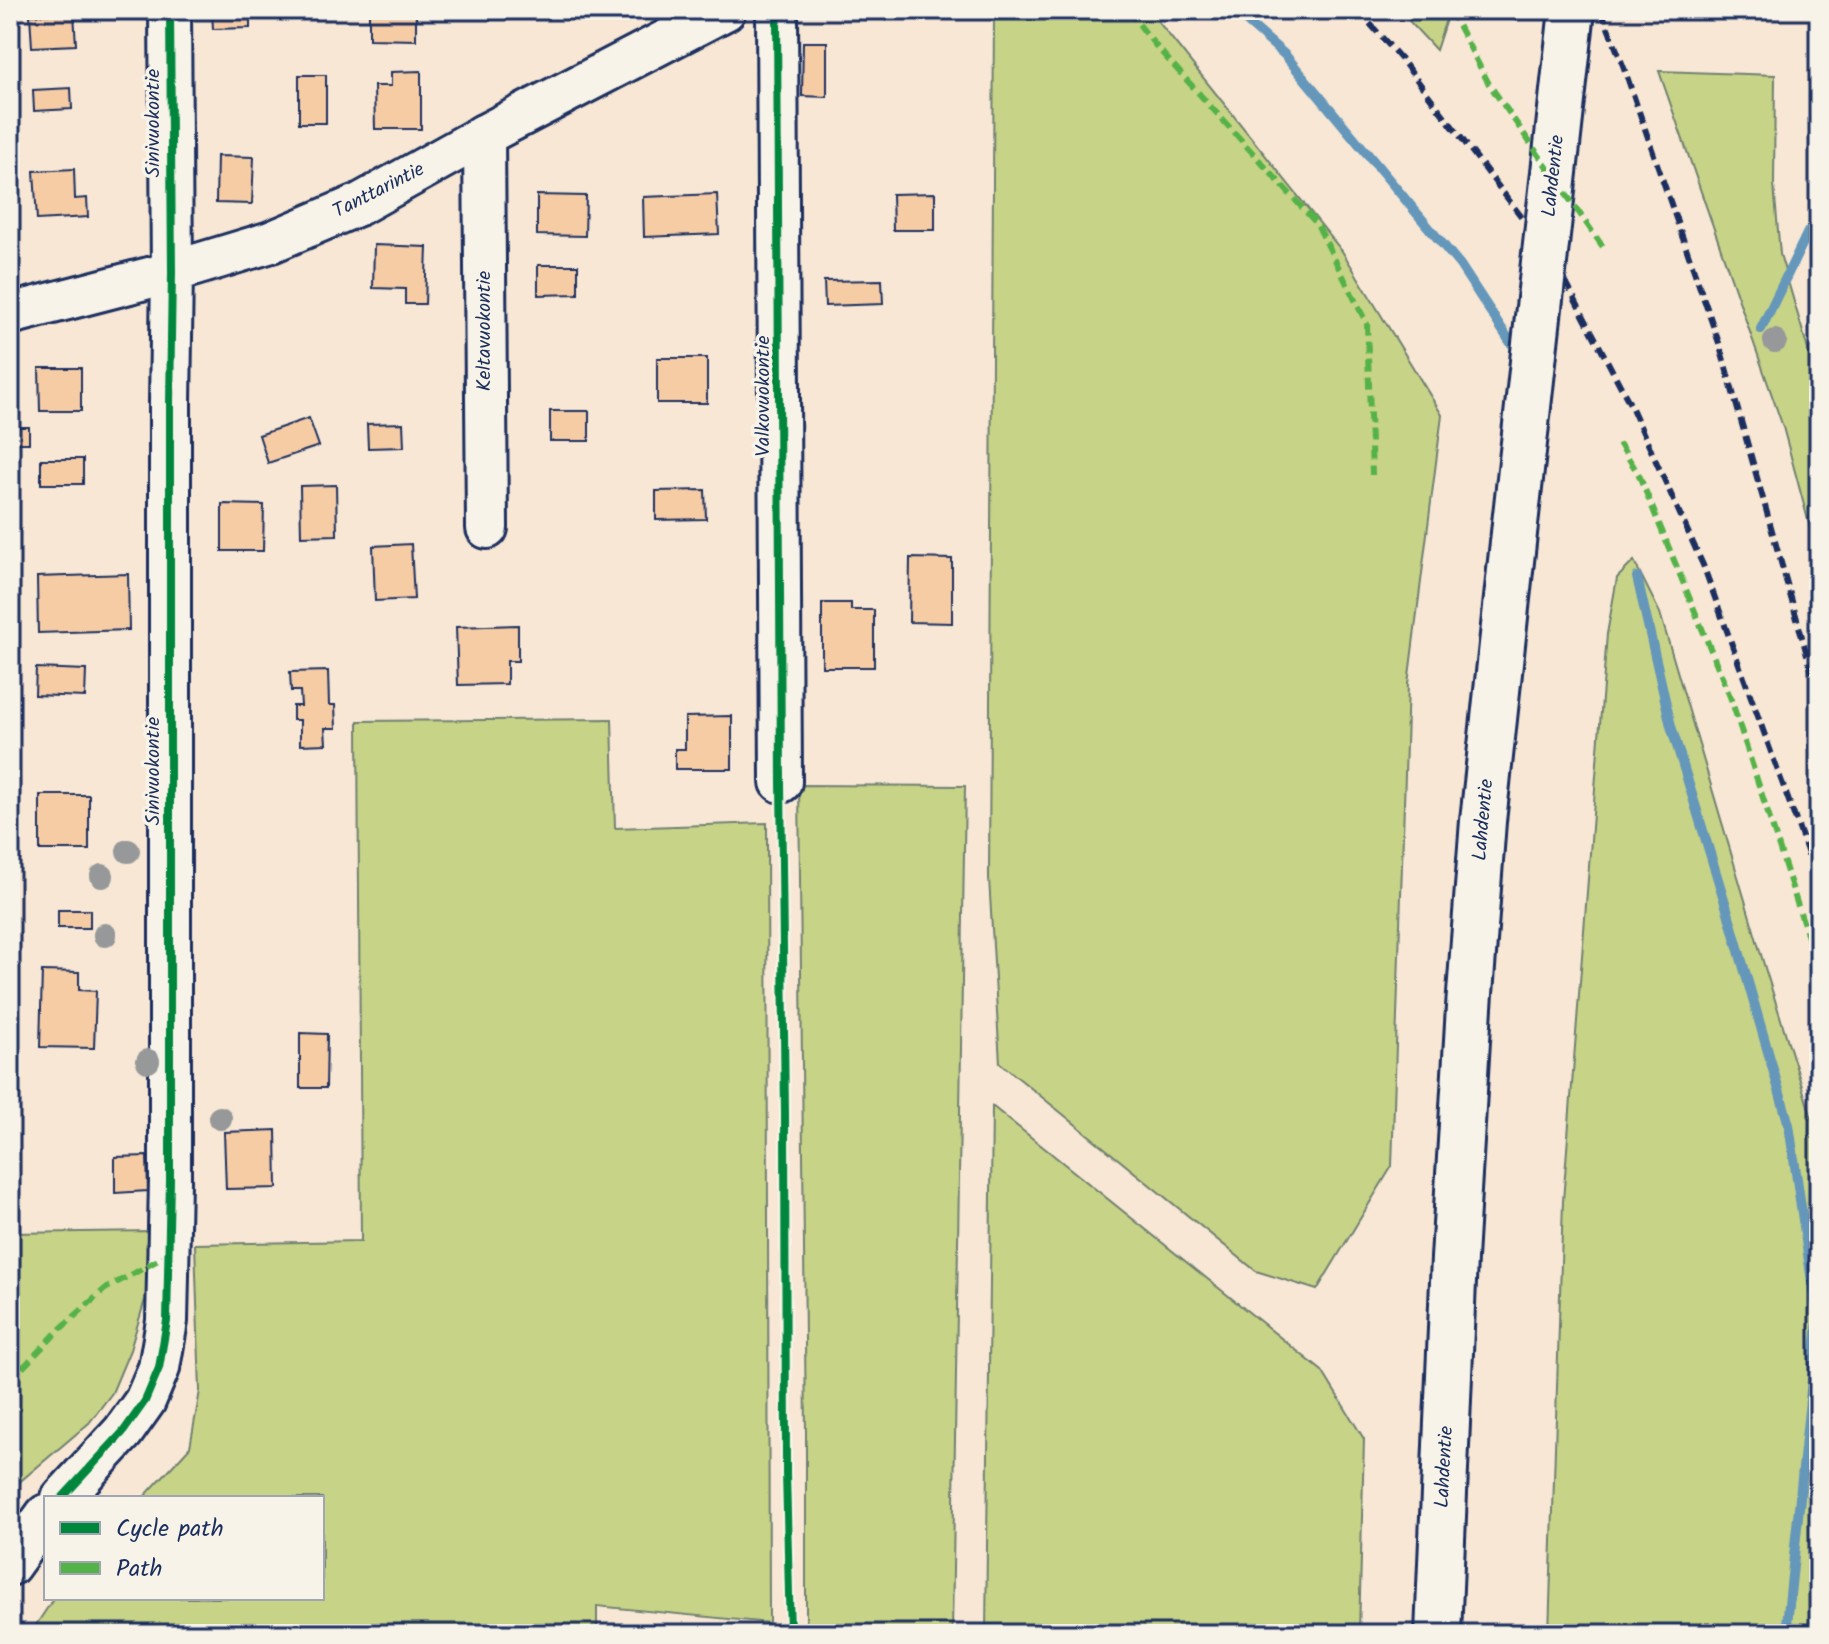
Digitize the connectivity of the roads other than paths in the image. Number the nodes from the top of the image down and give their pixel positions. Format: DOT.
graph roads {
  1 [pos="170,10"];
  2 [pos="725,10"];
  3 [pos="777,10"];
  4 [pos="1572,10"];
  5 [pos="484,135"];
  6 [pos="172,272"];
  7 [pos="10,314"];
  8 [pos="487,528"];
  9 [pos="781,782"];
  10 [pos="64,1496"];
  11 [pos="44,1518"];
  12 [pos="10,1565"];
  13 [pos="1438,1634"];
  1 -- 6 [label="street, Sinivuokontie"];
  2 -- 5 [label="street, Tanttarintie"];
  3 -- 9 [label="street, Valkovuokontie"];
  4 -- 13 [label="highway, Lahdentie, bridge"];
  5 -- 6 [label="street, Tanttarintie"];
  5 -- 8 [label="street, Keltavuokontie"];
  6 -- 7 [label="street, Tanttarintie"];
  6 -- 10 [label="street, Sinivuokontie"];
  11 -- 12 [label="street"];
}
